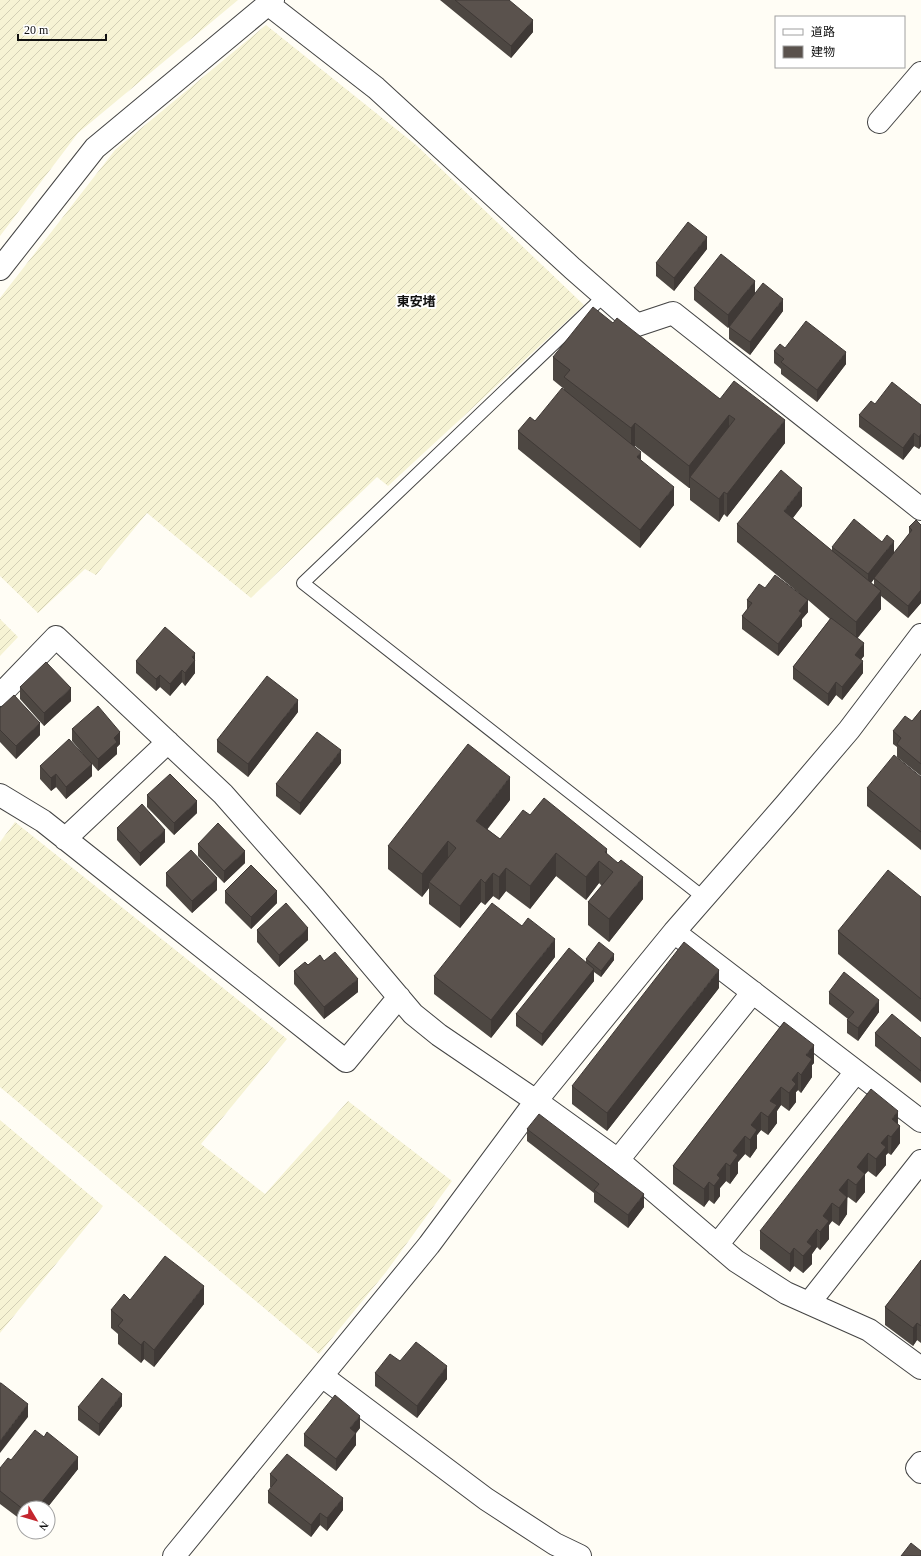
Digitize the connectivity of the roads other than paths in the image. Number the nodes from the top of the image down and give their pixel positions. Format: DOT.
graph roads {
  1 [pos="271,2"];
  2 [pos="921,73"];
  3 [pos="879,122"];
  4 [pos="0,269"];
  5 [pos="604,296"];
  6 [pos="921,509"];
  7 [pos="921,635"];
  8 [pos="0,695"];
  9 [pos="168,742"];
  10 [pos="0,795"];
  11 [pos="66,839"];
  12 [pos="703,898"];
  13 [pos="674,932"];
  14 [pos="753,992"];
  15 [pos="399,998"];
  16 [pos="856,1072"];
  17 [pos="536,1101"];
  18 [pos="921,1121"];
  19 [pos="618,1160"];
  20 [pos="921,1161"];
  21 [pos="718,1245"];
  22 [pos="809,1303"];
  23 [pos="921,1368"];
  24 [pos="322,1376"];
  25 [pos="921,1463"];
  26 [pos="921,1472"];
  27 [pos="174,1556"];
  28 [pos="580,1556"];
  1 -- 4 [label="street"];
  1 -- 5 [label="street"];
  2 -- 3 [label="street"];
  5 -- 6 [label="street"];
  5 -- 12 [label="lane"];
  7 -- 12 [label="street"];
  8 -- 9 [label="street"];
  9 -- 11 [label="street"];
  9 -- 15 [label="street"];
  10 -- 11 [label="street"];
  11 -- 15 [label="street"];
  12 -- 13 [label="street"];
  13 -- 14 [label="street"];
  13 -- 17 [label="street"];
  14 -- 16 [label="street"];
  14 -- 19 [label="street"];
  15 -- 17 [label="street"];
  16 -- 18 [label="street"];
  16 -- 21 [label="street"];
  17 -- 19 [label="street"];
  17 -- 24 [label="street"];
  19 -- 21 [label="street"];
  20 -- 22 [label="street"];
  21 -- 22 [label="street"];
  22 -- 23 [label="street"];
  24 -- 27 [label="street"];
  24 -- 28 [label="street"];
  25 -- 26 [label="street"];
}
